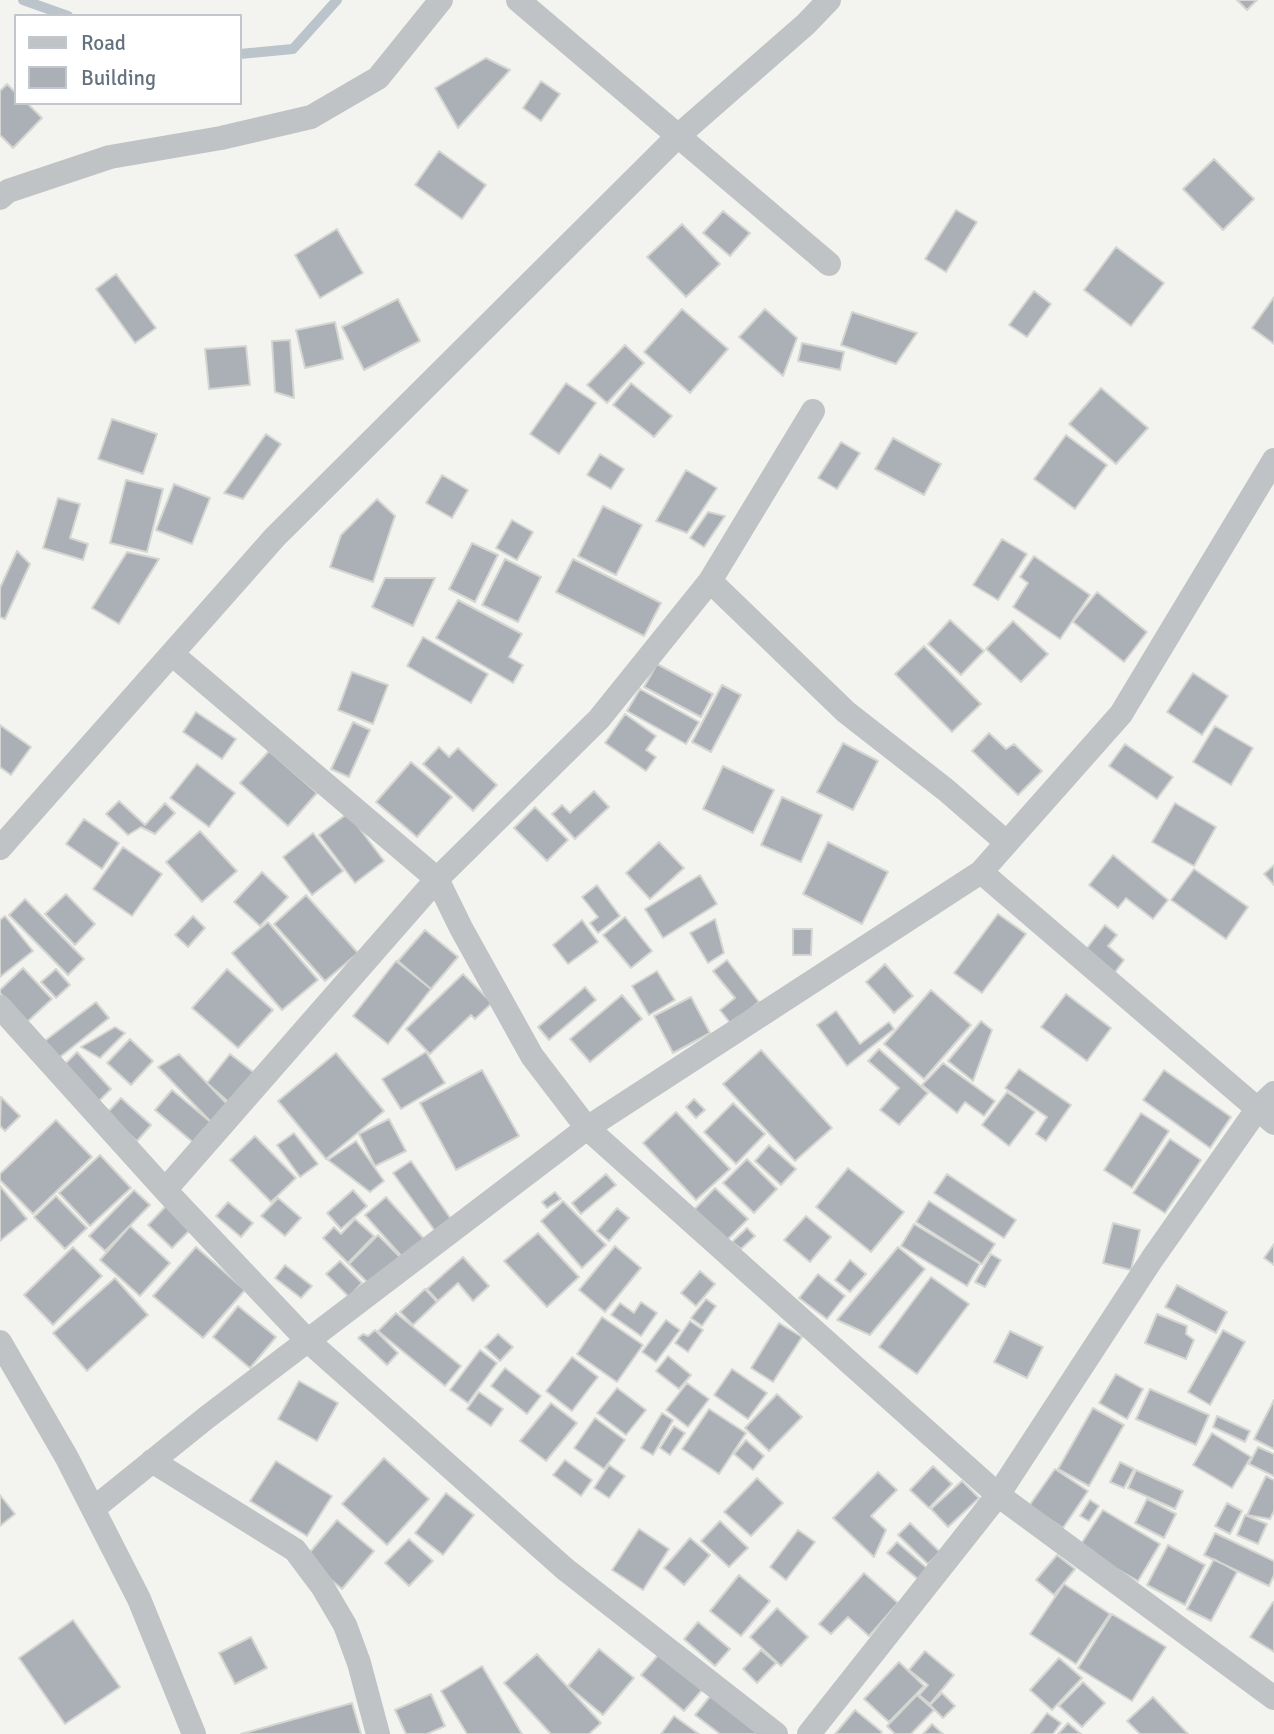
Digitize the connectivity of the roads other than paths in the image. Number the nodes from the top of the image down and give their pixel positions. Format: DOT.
graph roads {
  1 [pos="441,0"];
  2 [pos="518,0"];
  3 [pos="829,0"];
  4 [pos="678,136"];
  5 [pos="0,198"];
  6 [pos="829,264"];
  7 [pos="813,411"];
  8 [pos="1274,460"];
  9 [pos="710,581"];
  10 [pos="172,654"];
  11 [pos="1007,843"];
  12 [pos="0,848"];
  13 [pos="981,872"];
  14 [pos="437,879"];
  15 [pos="0,1007"];
  16 [pos="1269,1108"];
  17 [pos="587,1128"];
  18 [pos="165,1190"];
  19 [pos="307,1340"];
  20 [pos="0,1342"];
  21 [pos="152,1461"];
  22 [pos="998,1495"];
  23 [pos="93,1508"];
  24 [pos="1274,1698"];
  25 [pos="194,1734"];
  26 [pos="378,1734"];
  27 [pos="776,1734"];
  28 [pos="809,1734"];
  1 -- 5 [label="street"];
  2 -- 4 [label="street"];
  3 -- 4 [label="street"];
  4 -- 6 [label="street"];
  4 -- 10 [label="street"];
  7 -- 9 [label="street"];
  8 -- 11 [label="street"];
  9 -- 11 [label="street"];
  9 -- 14 [label="street"];
  10 -- 12 [label="street"];
  10 -- 14 [label="street"];
  11 -- 13 [label="street"];
  13 -- 16 [label="street"];
  13 -- 17 [label="street"];
  14 -- 17 [label="street"];
  14 -- 18 [label="street"];
  15 -- 18 [label="street"];
  16 -- 22 [label="street"];
  17 -- 19 [label="street"];
  17 -- 22 [label="street"];
  18 -- 19 [label="street"];
  19 -- 21 [label="street"];
  19 -- 27 [label="street"];
  20 -- 23 [label="street"];
  21 -- 23 [label="street"];
  21 -- 26 [label="street"];
  22 -- 24 [label="street"];
  22 -- 28 [label="street"];
  23 -- 25 [label="street"];
}
